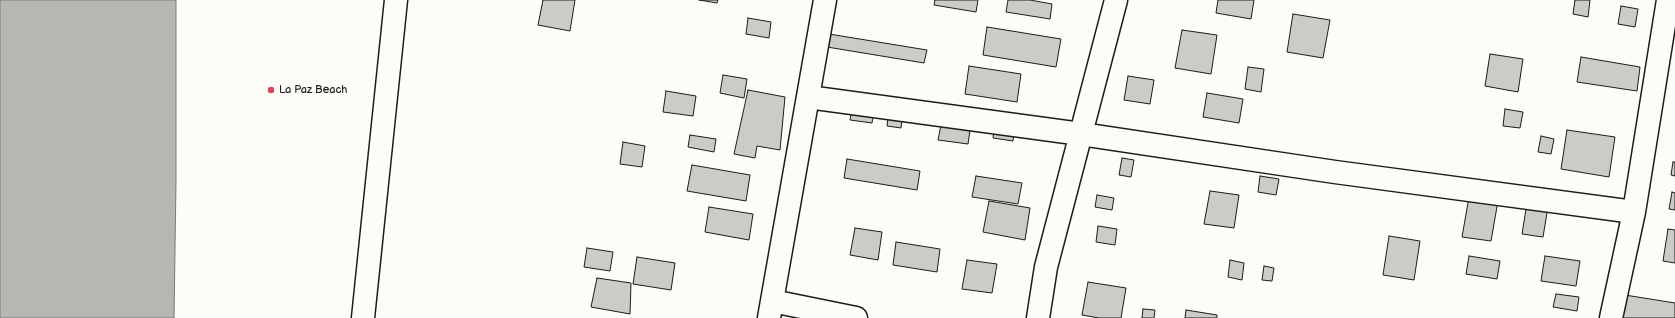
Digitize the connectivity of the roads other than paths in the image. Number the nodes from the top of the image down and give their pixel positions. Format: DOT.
graph roads {
  1 [pos="396,0"];
  2 [pos="825,0"];
  3 [pos="1116,0"];
  4 [pos="1668,0"];
  5 [pos="808,97"];
  6 [pos="1081,134"];
  7 [pos="1634,212"];
  8 [pos="770,310"];
  9 [pos="364,318"];
  10 [pos="856,318"];
  11 [pos="1038,318"];
  12 [pos="1611,318"];
  1 -- 9 [label="street"];
  2 -- 5 [label="street"];
  3 -- 6 [label="street"];
  4 -- 7 [label="street"];
  5 -- 6 [label="street"];
  5 -- 8 [label="street"];
  6 -- 7 [label="street"];
  6 -- 11 [label="street"];
  7 -- 12 [label="street"];
  8 -- 10 [label="street"];
}
